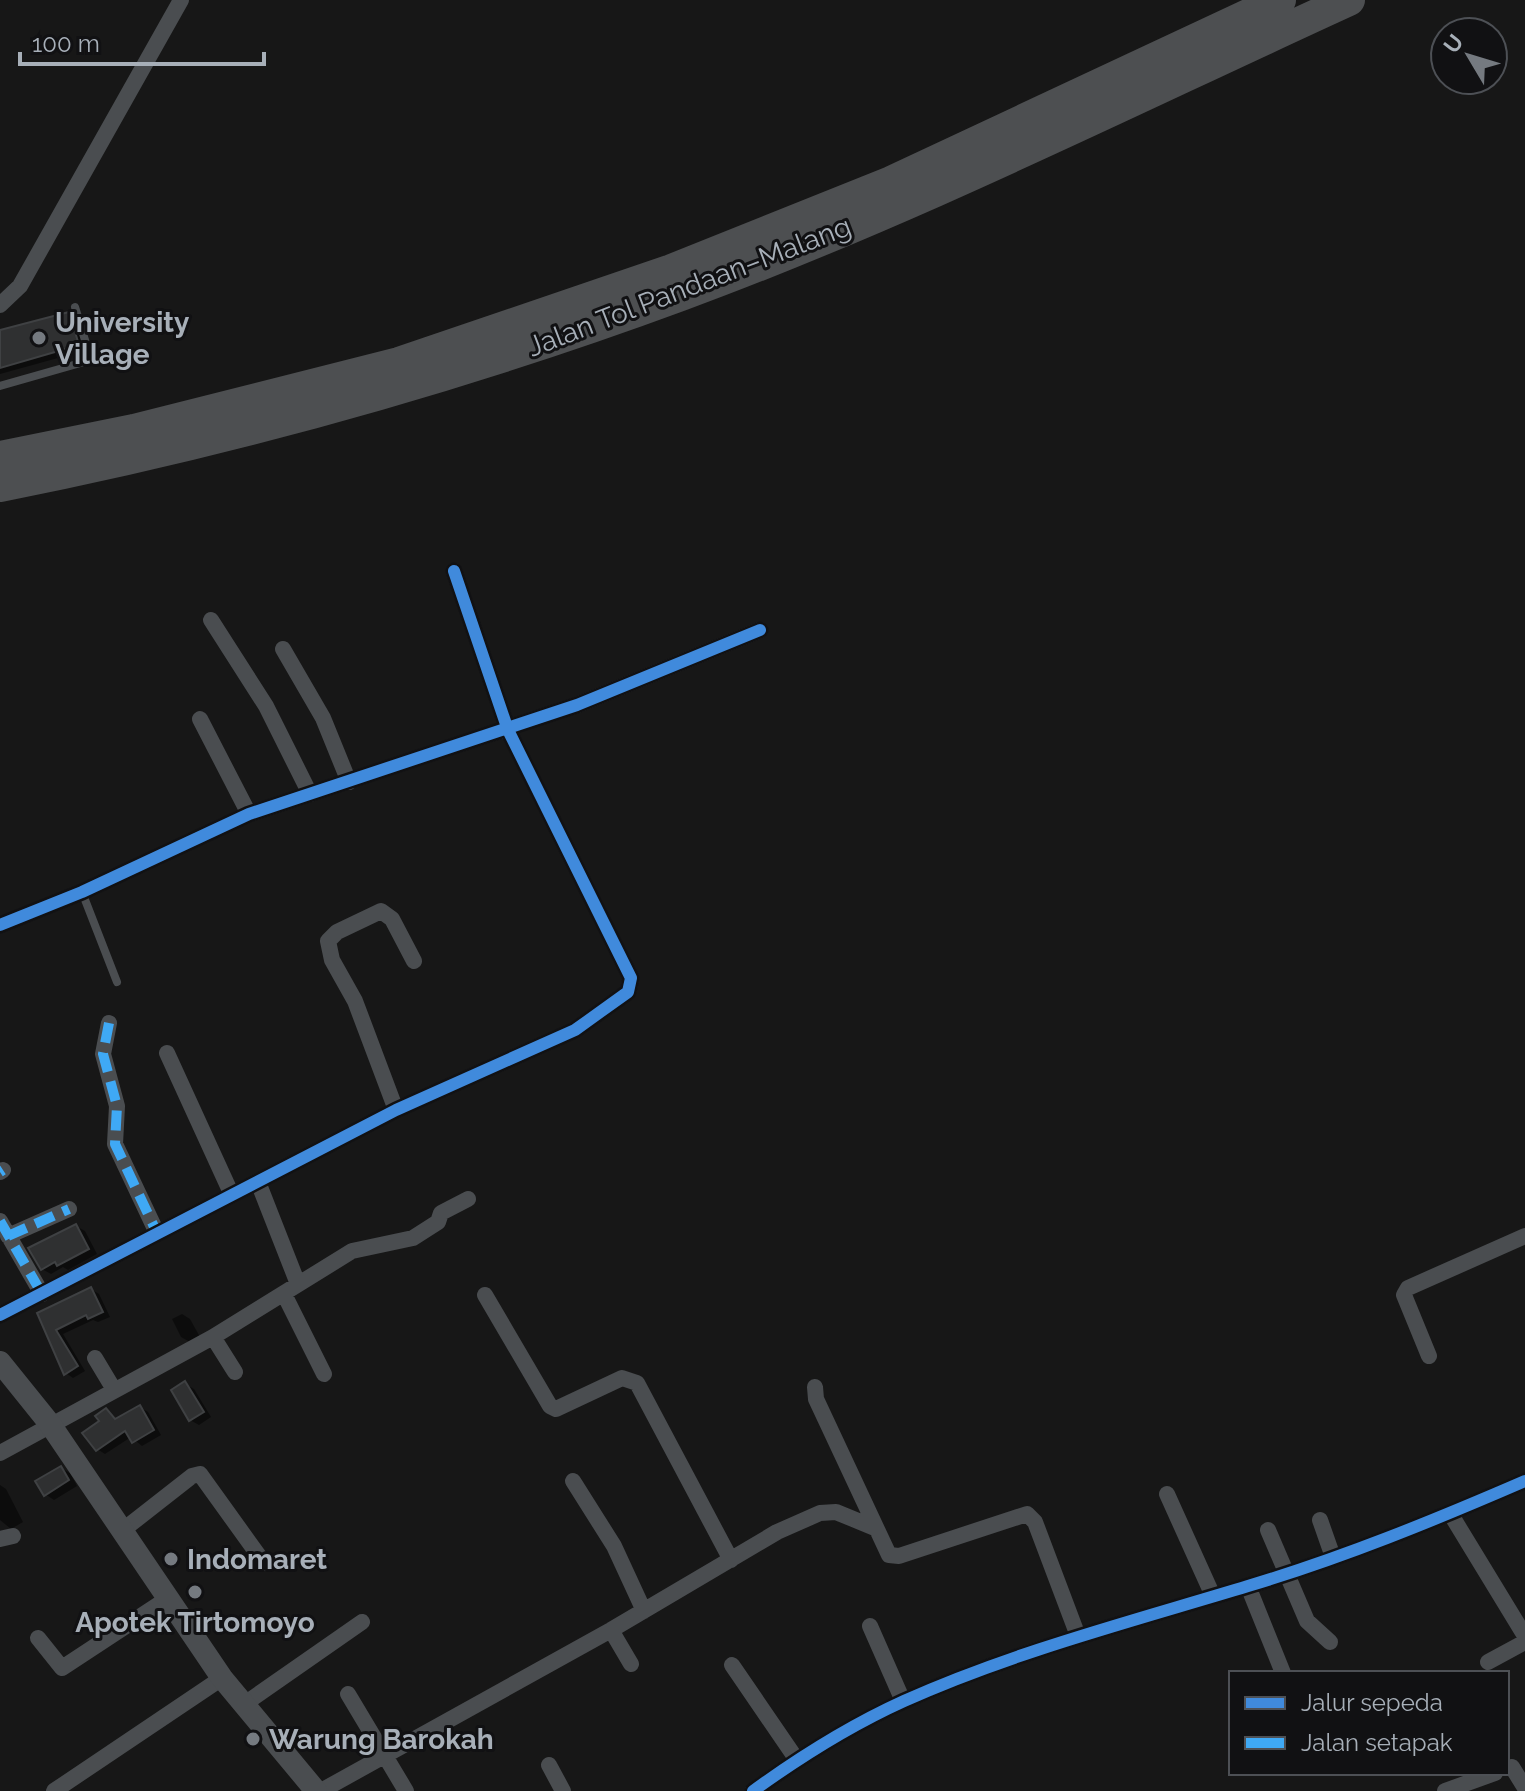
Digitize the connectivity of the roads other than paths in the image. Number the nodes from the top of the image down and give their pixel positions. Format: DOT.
graph roads {
  1 [pos="181,0"];
  2 [pos="1280,0"];
  3 [pos="1349,0"];
  4 [pos="0,305"];
  5 [pos="75,307"];
  6 [pos="0,386"];
  7 [pos="0,457"];
  8 [pos="0,486"];
  9 [pos="454,571"];
  10 [pos="211,620"];
  11 [pos="760,630"];
  12 [pos="283,649"];
  13 [pos="200,719"];
  14 [pos="508,730"];
  15 [pos="349,782"];
  16 [pos="310,794"];
  17 [pos="249,814"];
  18 [pos="82,892"];
  19 [pos="0,925"];
  20 [pos="414,961"];
  21 [pos="117,982"];
  22 [pos="109,1023"];
  23 [pos="167,1053"];
  24 [pos="396,1110"];
  25 [pos="258,1182"];
  26 [pos="231,1193"];
  27 [pos="468,1199"];
  28 [pos="69,1209"];
  29 [pos="4,1228"];
  30 [pos="157,1233"];
  31 [pos="1525,1236"];
  32 [pos="291,1289"];
  33 [pos="42,1294"];
  34 [pos="485,1295"];
  35 [pos="0,1315"];
  36 [pos="213,1337"];
  37 [pos="1429,1356"];
  38 [pos="95,1358"];
  39 [pos="0,1362"];
  40 [pos="235,1372"];
  41 [pos="324,1374"];
  42 [pos="815,1387"];
  43 [pos="113,1388"];
  44 [pos="50,1424"];
  45 [pos="0,1453"];
  46 [pos="573,1481"];
  47 [pos="1525,1481"];
  48 [pos="1167,1494"];
  49 [pos="1450,1513"];
  50 [pos="1320,1520"];
  51 [pos="875,1528"];
  52 [pos="123,1530"];
  53 [pos="1268,1530"];
  54 [pos="1333,1557"];
  55 [pos="731,1560"];
  56 [pos="264,1563"];
  57 [pos="1285,1574"];
  58 [pos="1248,1586"];
  59 [pos="1213,1596"];
  60 [pos="170,1597"];
  61 [pos="644,1611"];
  62 [pos="362,1622"];
  63 [pos="870,1626"];
  64 [pos="611,1630"];
  65 [pos="1078,1636"];
  66 [pos="38,1638"];
  67 [pos="1525,1639"];
  68 [pos="1330,1642"];
  69 [pos="1488,1662"];
  70 [pos="631,1664"];
  71 [pos="732,1665"];
  72 [pos="1282,1671"];
  73 [pos="222,1678"];
  74 [pos="348,1694"];
  75 [pos="903,1701"];
  76 [pos="243,1705"];
  77 [pos="383,1754"];
  78 [pos="797,1760"];
  79 [pos="1515,1764"];
  80 [pos="549,1765"];
  81 [pos="1489,1775"];
  82 [pos="1525,1788"];
  83 [pos="54,1791"];
  84 [pos="319,1791"];
  85 [pos="406,1791"];
  86 [pos="563,1791"];
  87 [pos="753,1791"];
  88 [pos="1445,1791"];
  1 -- 4 [label="street"];
  2 -- 7 [label="highway, Jalan Tol Pandaan–Malang"];
  3 -- 8 [label="highway, Jalan Tol Pandaan–Malang"];
  5 -- 6 [label="lane"];
  9 -- 14 [label="street"];
  10 -- 16 [label="street"];
  11 -- 14 [label="street"];
  12 -- 15 [label="street"];
  13 -- 17 [label="street"];
  14 -- 15 [label="street"];
  14 -- 24 [label="street"];
  15 -- 16 [label="street"];
  16 -- 17 [label="street"];
  17 -- 18 [label="street"];
  18 -- 19 [label="street"];
  18 -- 21 [label="lane"];
  20 -- 24 [label="street"];
  22 -- 30 [label="street"];
  23 -- 26 [label="street"];
  24 -- 25 [label="street"];
  25 -- 26 [label="street"];
  25 -- 32 [label="street"];
  26 -- 30 [label="street"];
  27 -- 32 [label="street"];
  28 -- 29 [label="street"];
  29 -- 33 [label="street"];
  30 -- 33 [label="street"];
  31 -- 37 [label="street"];
  32 -- 36 [label="street"];
  32 -- 41 [label="street"];
  33 -- 35 [label="street"];
  34 -- 55 [label="street"];
  36 -- 40 [label="street"];
  36 -- 43 [label="street"];
  38 -- 43 [label="street"];
  39 -- 44 [label="street"];
  42 -- 51 [label="street"];
  43 -- 44 [label="street"];
  44 -- 45 [label="street"];
  44 -- 52 [label="street"];
  46 -- 61 [label="street"];
  47 -- 49 [label="street"];
  48 -- 59 [label="street"];
  49 -- 54 [label="street"];
  49 -- 67 [label="street"];
  50 -- 54 [label="street"];
  51 -- 55 [label="street"];
  51 -- 65 [label="street"];
  52 -- 56 [label="street"];
  52 -- 60 [label="street"];
  53 -- 57 [label="street"];
  54 -- 57 [label="street"];
  55 -- 61 [label="street"];
  57 -- 58 [label="street"];
  57 -- 68 [label="street"];
  58 -- 59 [label="street"];
  58 -- 72 [label="street"];
  59 -- 65 [label="street"];
  60 -- 66 [label="street"];
  60 -- 73 [label="street"];
  61 -- 64 [label="street"];
  62 -- 76 [label="street"];
  63 -- 75 [label="street"];
  64 -- 70 [label="street"];
  64 -- 77 [label="street"];
  65 -- 75 [label="street"];
  67 -- 69 [label="street"];
  71 -- 78 [label="street"];
  73 -- 76 [label="street"];
  73 -- 83 [label="street"];
  74 -- 77 [label="street"];
  75 -- 78 [label="street"];
  76 -- 84 [label="street"];
  77 -- 84 [label="street"];
  77 -- 85 [label="street"];
  78 -- 87 [label="street"];
  79 -- 82 [label="street"];
  80 -- 86 [label="street"];
  81 -- 88 [label="street"];
}
